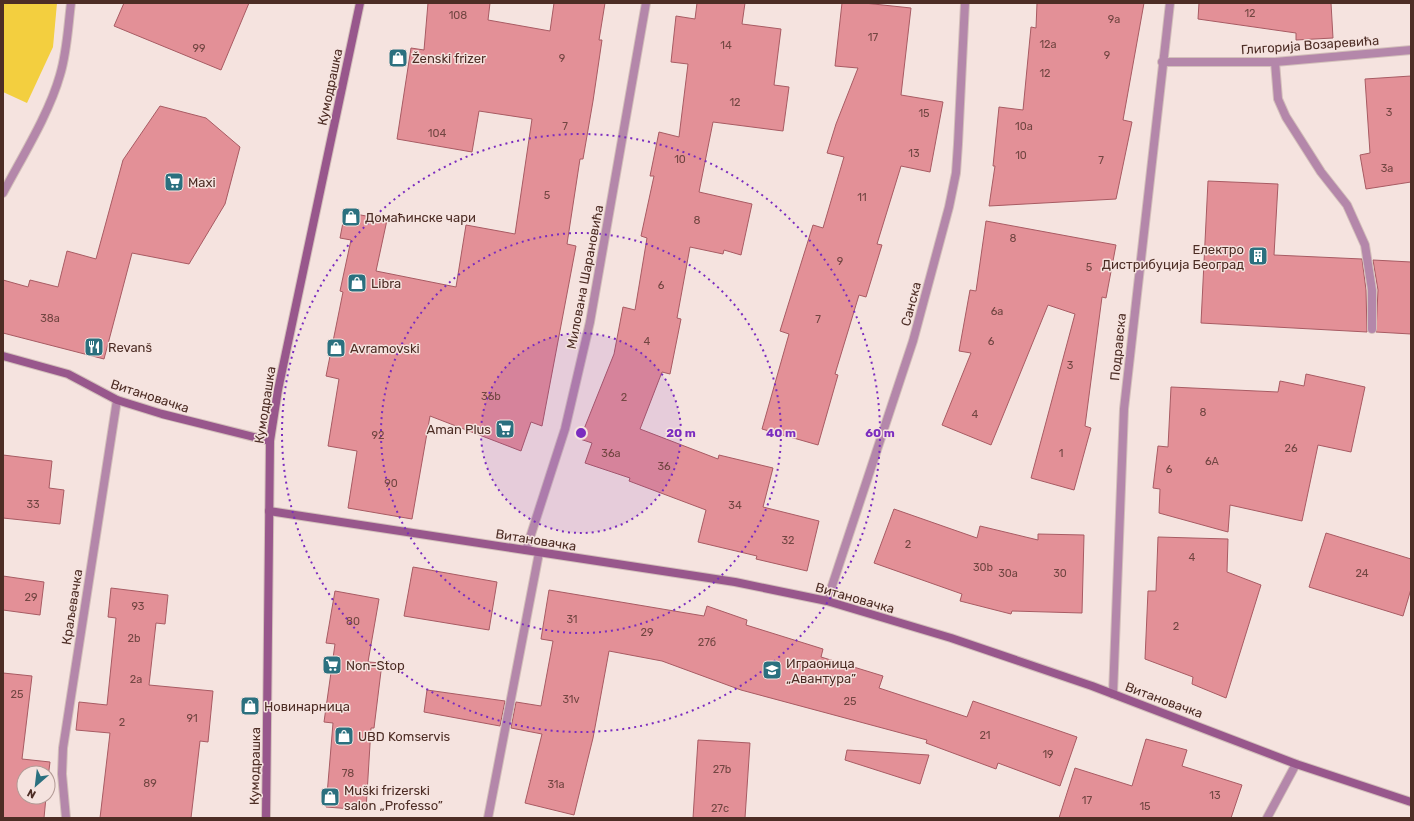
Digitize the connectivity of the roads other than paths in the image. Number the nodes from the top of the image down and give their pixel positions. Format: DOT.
graph roads {
  1 [pos="71,3"];
  2 [pos="360,3"];
  3 [pos="646,3"];
  4 [pos="964,3"];
  5 [pos="1170,3"];
  6 [pos="1411,50"];
  7 [pos="1162,62"];
  8 [pos="1275,62"];
  9 [pos="3,193"];
  10 [pos="1372,329"];
  11 [pos="3,356"];
  12 [pos="117,400"];
  13 [pos="270,442"];
  14 [pos="269,511"];
  15 [pos="526,550"];
  16 [pos="538,553"];
  17 [pos="827,601"];
  18 [pos="1113,694"];
  19 [pos="1296,764"];
  20 [pos="1411,802"];
  21 [pos="66,818"];
  22 [pos="266,818"];
  23 [pos="488,818"];
  24 [pos="1267,818"];
  1 -- 9 [label="street"];
  2 -- 13 [label="street, Кумодрашка"];
  3 -- 15 [label="street, Милована Шарановића"];
  4 -- 17 [label="street, Санска"];
  5 -- 7 [label="street, Подравска"];
  6 -- 8 [label="street, Глигорија Возаревића"];
  7 -- 8 [label="street, Глигорија Возаревића"];
  7 -- 18 [label="street, Подравска"];
  8 -- 10 [label="street"];
  11 -- 12 [label="street, Витановачка"];
  12 -- 13 [label="street, Витановачка"];
  12 -- 21 [label="street, Краљевачка"];
  13 -- 14 [label="street, Кумодрашка"];
  14 -- 15 [label="street, Витановачка"];
  14 -- 22 [label="street, Кумодрашка"];
  15 -- 16 [label="street, Витановачка"];
  16 -- 17 [label="street, Витановачка"];
  16 -- 23 [label="street"];
  17 -- 18 [label="street, Витановачка"];
  18 -- 19 [label="street, Витановачка"];
  19 -- 20 [label="street, Витановачка"];
  19 -- 24 [label="street"];
}
